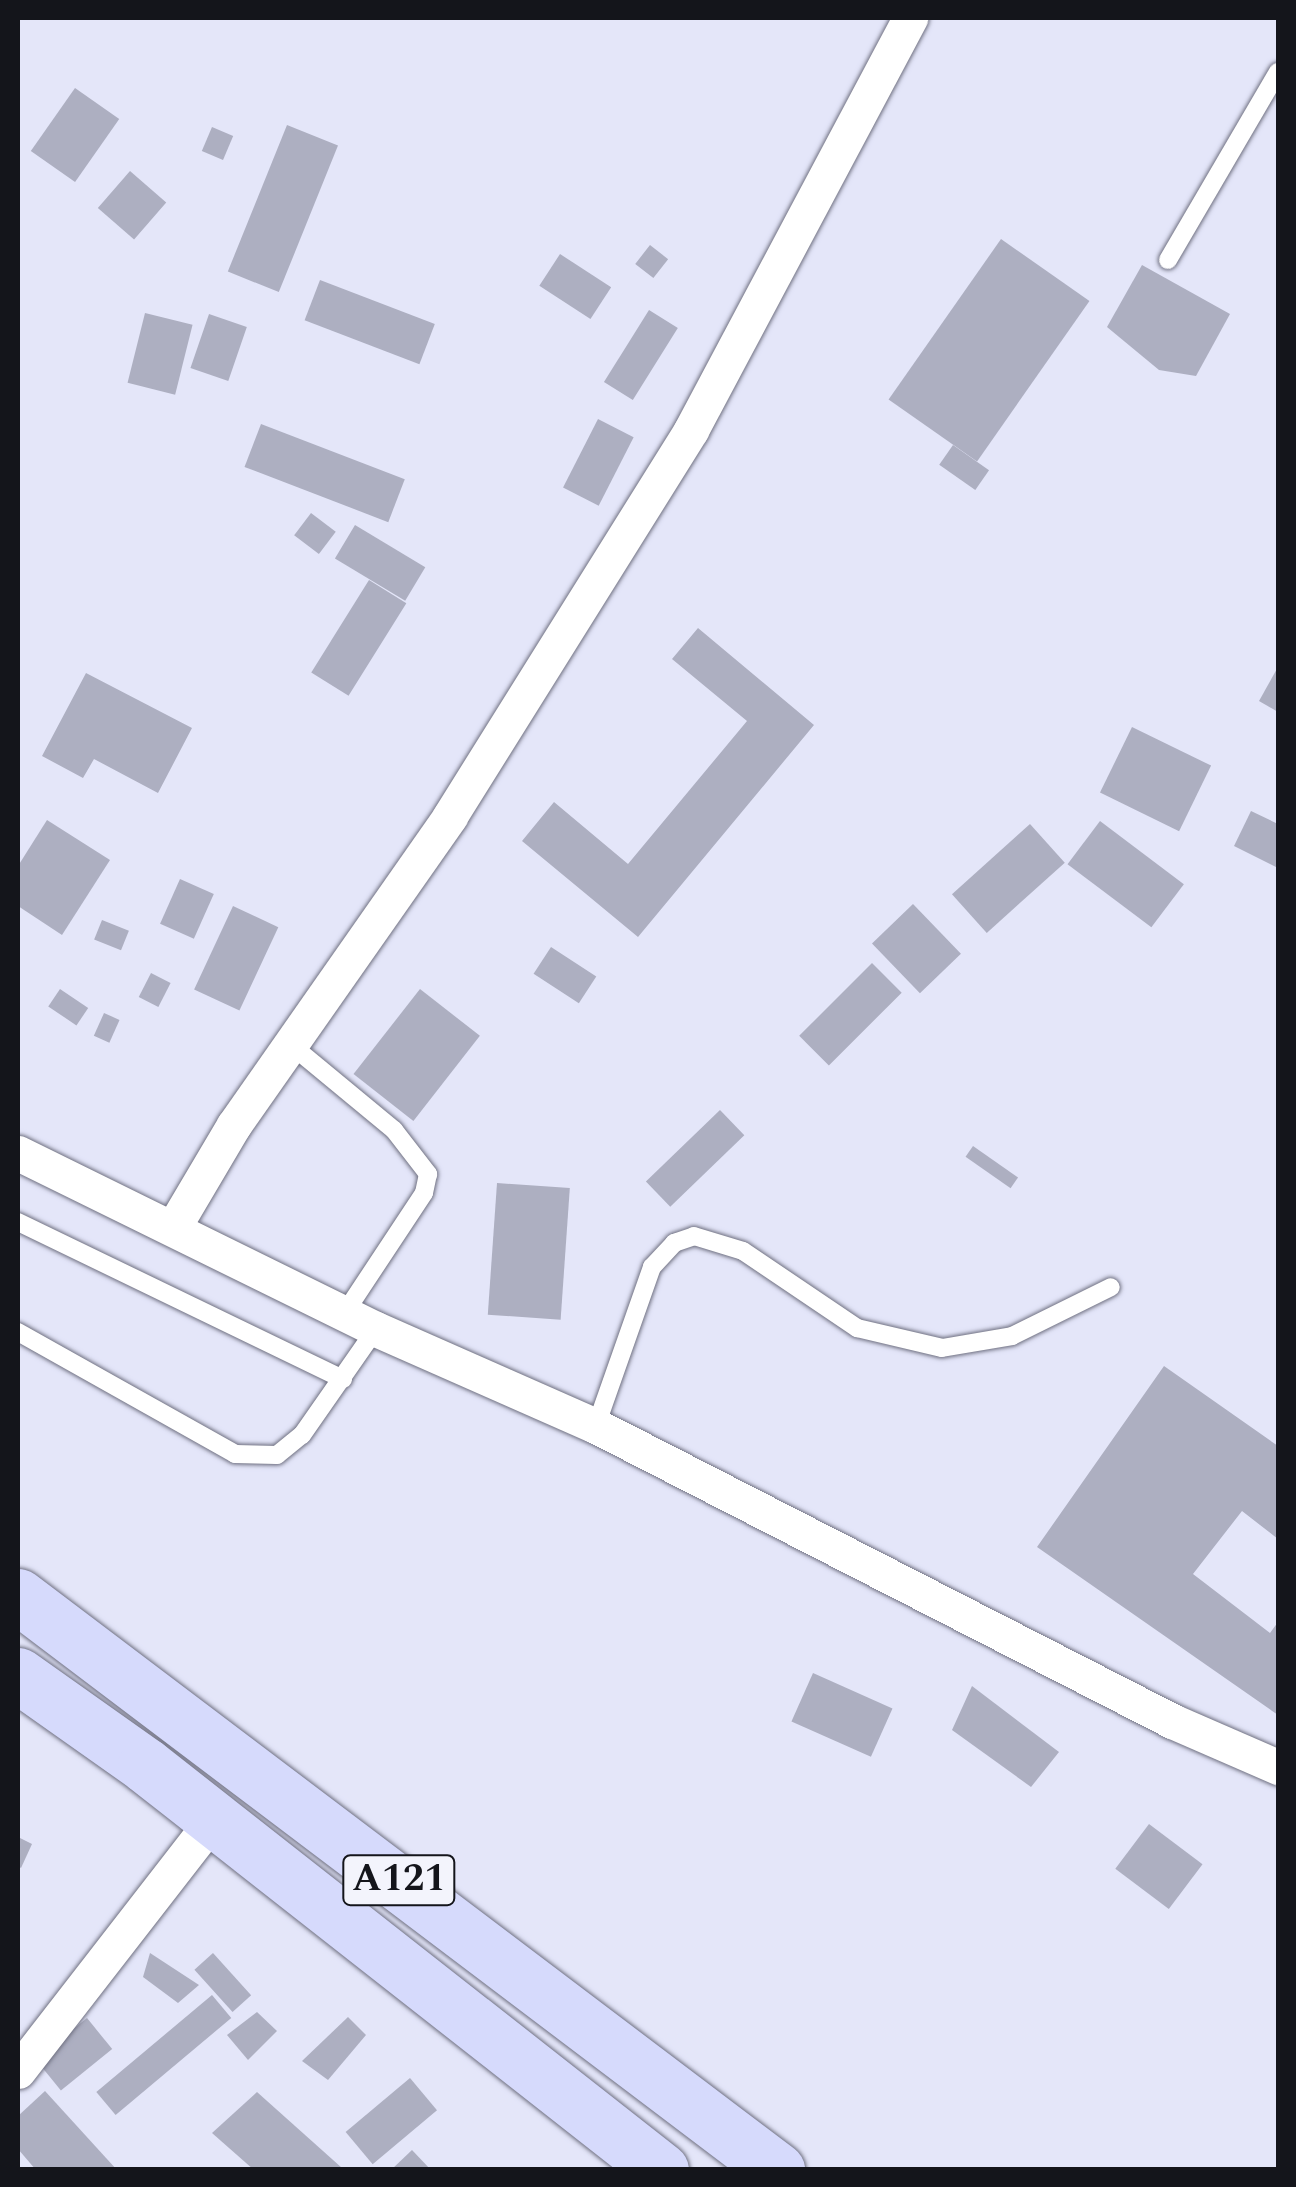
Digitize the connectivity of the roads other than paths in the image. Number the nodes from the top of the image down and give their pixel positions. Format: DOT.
graph roads {
  1 [pos="910,18"];
  2 [pos="1278,72"];
  3 [pos="1168,260"];
  4 [pos="290,1044"];
  5 [pos="18,1153"];
  6 [pos="18,1222"];
  7 [pos="173,1228"];
  8 [pos="1111,1287"];
  9 [pos="360,1321"];
  10 [pos="18,1332"];
  11 [pos="343,1379"];
  12 [pos="596,1426"];
  13 [pos="18,1596"];
  14 [pos="18,1675"];
  15 [pos="1278,1767"];
  16 [pos="214,1818"];
  17 [pos="18,2072"];
  18 [pos="661,2170"];
  19 [pos="777,2170"];
  1 -- 4 [label="street"];
  2 -- 3 [label="lane"];
  4 -- 7 [label="street"];
  4 -- 9 [label="lane"];
  5 -- 7 [label="street"];
  6 -- 11 [label="lane"];
  7 -- 9 [label="street"];
  8 -- 12 [label="lane"];
  9 -- 11 [label="lane"];
  9 -- 12 [label="street"];
  10 -- 11 [label="lane"];
  12 -- 15 [label="street"];
  13 -- 19 [label="highway, A121"];
  14 -- 16 [label="highway, A121"];
  16 -- 17 [label="street"];
  16 -- 18 [label="highway, A121"];
}
